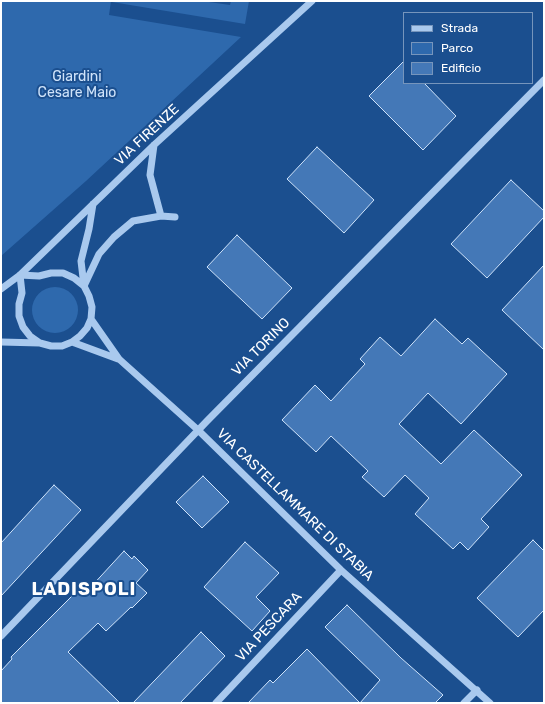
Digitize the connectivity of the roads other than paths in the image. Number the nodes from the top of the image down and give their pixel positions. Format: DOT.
graph roads {
  1 [pos="312,1"];
  2 [pos="544,80"];
  3 [pos="154,145"];
  4 [pos="93,204"];
  5 [pos="161,216"];
  6 [pos="175,217"];
  7 [pos="20,275"];
  8 [pos="84,286"];
  9 [pos="1,289"];
  10 [pos="91,319"];
  11 [pos="1,342"];
  12 [pos="72,342"];
  13 [pos="40,343"];
  14 [pos="119,359"];
  15 [pos="198,430"];
  16 [pos="341,570"];
  17 [pos="1,636"];
  18 [pos="476,690"];
  19 [pos="216,703"];
  20 [pos="464,703"];
  21 [pos="490,703"];
  1 -- 3 [label="street, VIA FIRENZE"];
  2 -- 15 [label="street, VIA TORINO"];
  3 -- 4 [label="street, VIA FIRENZE"];
  3 -- 5 [label="street"];
  4 -- 7 [label="street, VIA FIRENZE"];
  4 -- 8 [label="street"];
  5 -- 6 [label="street"];
  5 -- 8 [label="street"];
  7 -- 8 [label="street"];
  7 -- 9 [label="street, VIA FIRENZE"];
  7 -- 13 [label="street"];
  8 -- 10 [label="street"];
  10 -- 12 [label="street"];
  10 -- 14 [label="street, VIA CASTELLAMMARE DI STABIA"];
  11 -- 13 [label="street"];
  12 -- 13 [label="street"];
  12 -- 14 [label="street"];
  14 -- 15 [label="street, VIA CASTELLAMMARE DI STABIA"];
  15 -- 16 [label="street, VIA CASTELLAMMARE DI STABIA"];
  15 -- 17 [label="street, VIA TORINO"];
  16 -- 18 [label="street, VIA CASTELLAMMARE DI STABIA"];
  16 -- 19 [label="street, VIA PESCARA"];
  18 -- 20 [label="street"];
  18 -- 21 [label="street, VIA CASTELLAMMARE DI STABIA"];
}
